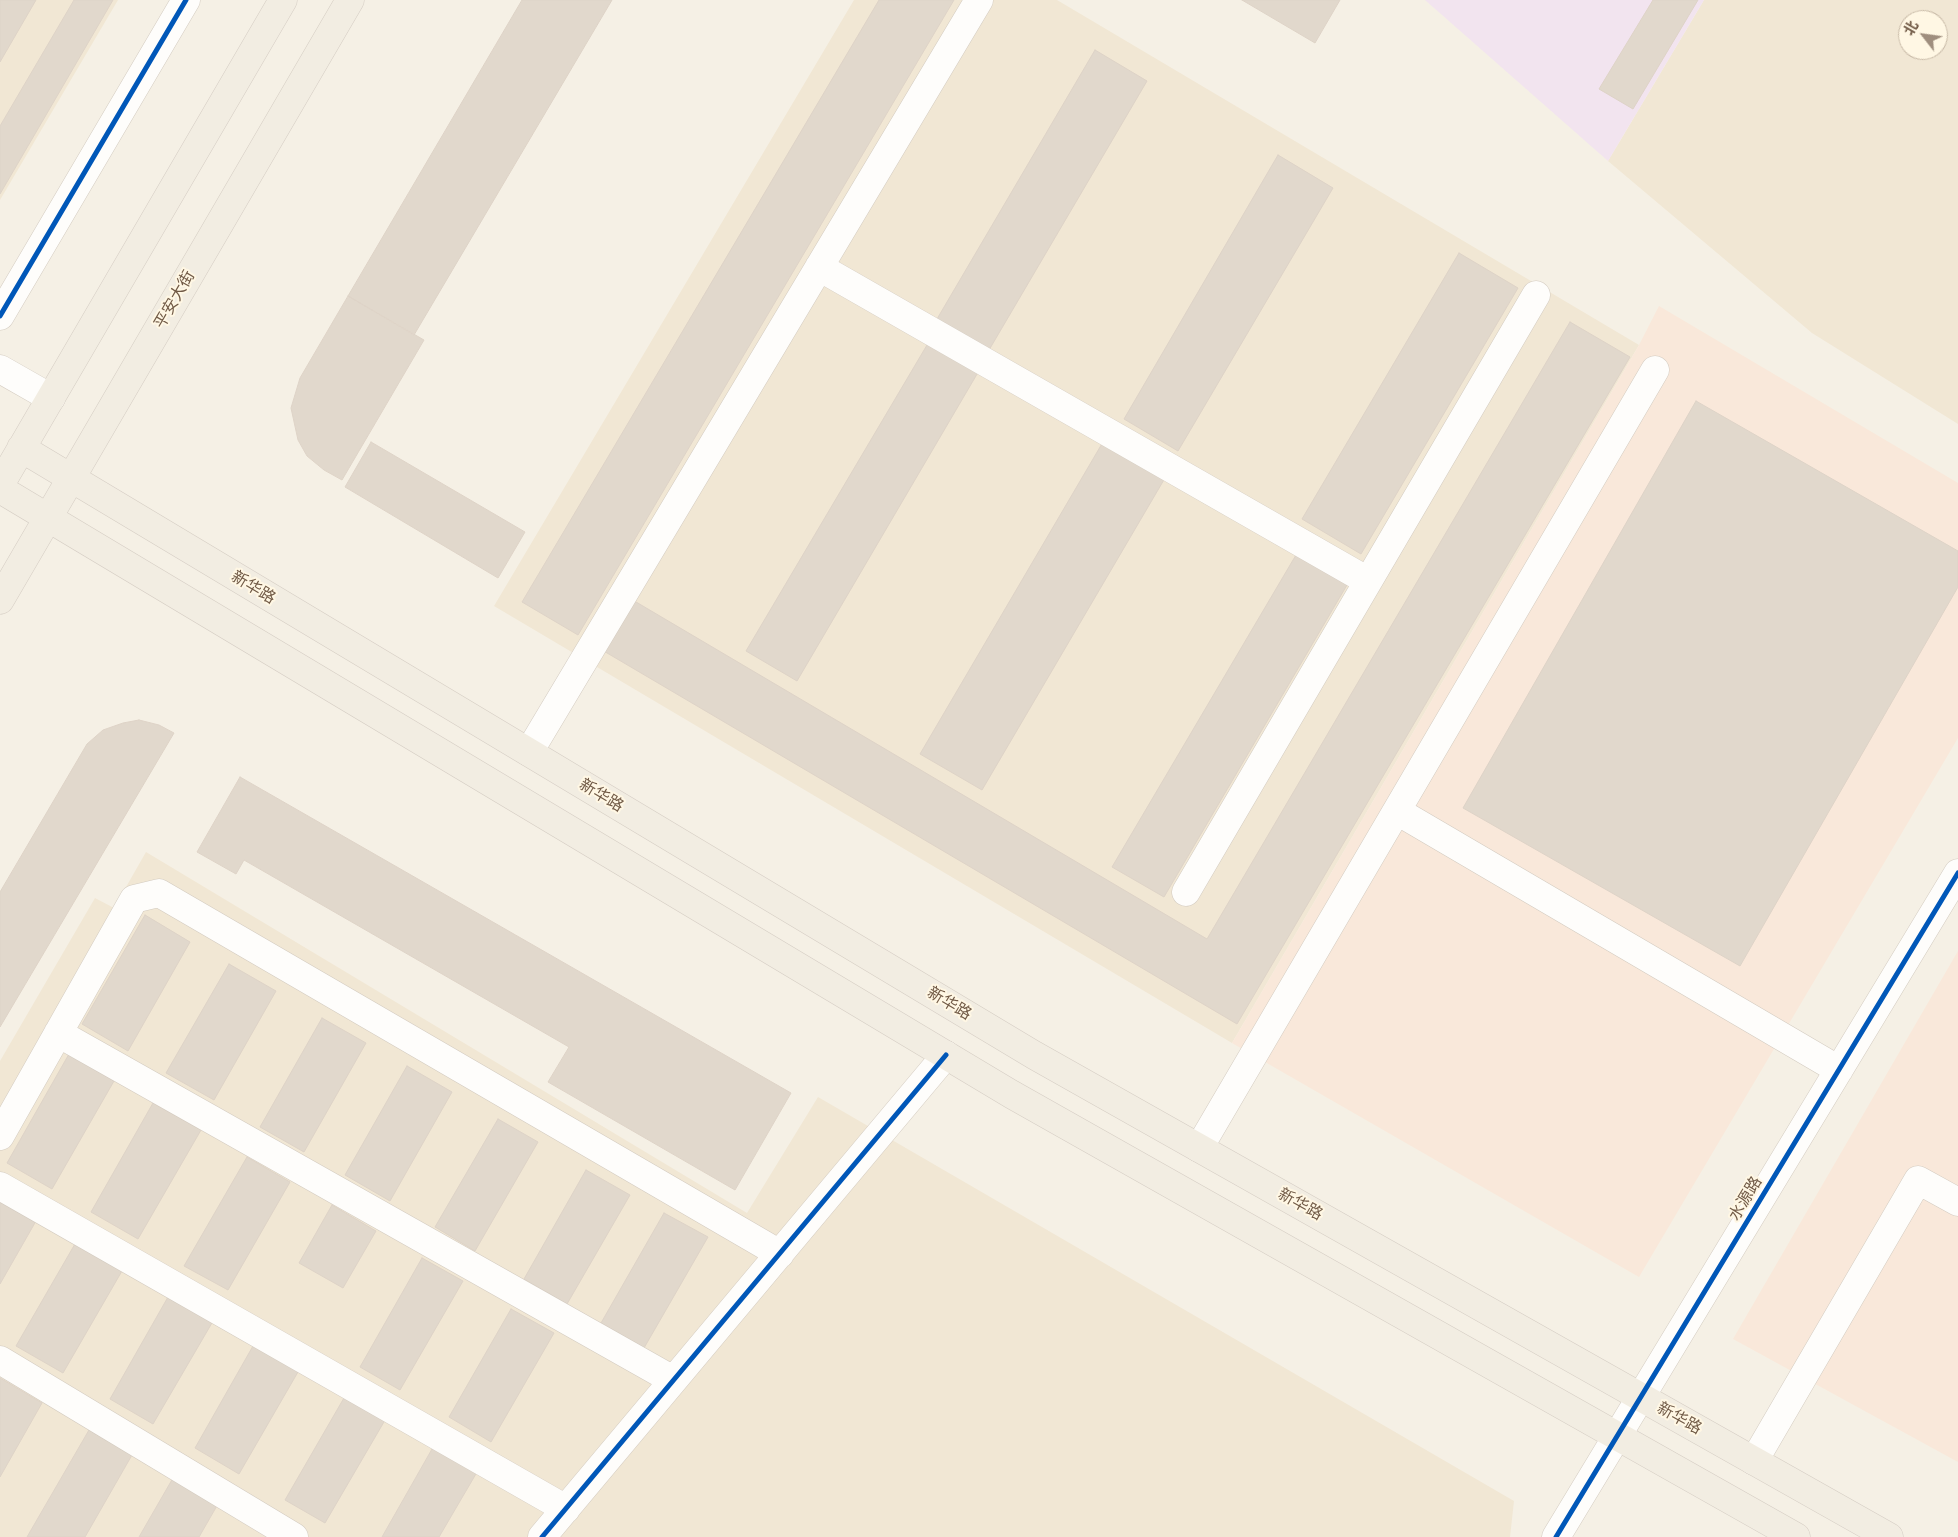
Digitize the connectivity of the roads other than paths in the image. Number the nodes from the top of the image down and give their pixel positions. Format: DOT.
graph roads {
  1 [pos="186,0"];
  2 [pos="283,0"];
  3 [pos="350,0"];
  4 [pos="979,0"];
  5 [pos="819,267"];
  6 [pos="1536,295"];
  7 [pos="0,316"];
  8 [pos="0,369"];
  9 [pos="1655,370"];
  10 [pos="50,398"];
  11 [pos="21,448"];
  12 [pos="71,478"];
  13 [pos="0,485"];
  14 [pos="0,489"];
  15 [pos="48,518"];
  16 [pos="1368,581"];
  17 [pos="0,600"];
  18 [pos="529,752"];
  19 [pos="1397,811"];
  20 [pos="1958,873"];
  21 [pos="1186,892"];
  22 [pos="58,1033"];
  23 [pos="946,1055"];
  24 [pos="1839,1070"];
  25 [pos="0,1136"];
  26 [pos="1199,1148"];
  27 [pos="0,1186"];
  28 [pos="1958,1202"];
  29 [pos="780,1254"];
  30 [pos="0,1360"];
  31 [pos="673,1380"];
  32 [pos="1641,1397"];
  33 [pos="1617,1436"];
  34 [pos="1754,1461"];
  35 [pos="566,1509"];
  36 [pos="294,1537"];
  37 [pos="542,1537"];
  38 [pos="1556,1537"];
  39 [pos="1796,1537"];
  40 [pos="1889,1537"];
  1 -- 7 [label="street"];
  2 -- 10 [label="main road"];
  3 -- 12 [label="main road, 平安大街"];
  4 -- 5 [label="street"];
  5 -- 16 [label="street"];
  5 -- 18 [label="street"];
  6 -- 16 [label="street"];
  8 -- 10 [label="street"];
  9 -- 19 [label="street"];
  10 -- 11 [label="main road"];
  11 -- 12 [label="main road, 新华路"];
  11 -- 13 [label="main road"];
  12 -- 15 [label="main road, 平安大街"];
  12 -- 18 [label="main road, 新华路"];
  14 -- 15 [label="main road"];
  15 -- 17 [label="main road, 平安大街"];
  15 -- 23 [label="main road"];
  16 -- 21 [label="street"];
  18 -- 26 [label="main road, 新华路"];
  19 -- 24 [label="street"];
  19 -- 26 [label="street"];
  20 -- 24 [label="street, 水源路"];
  22 -- 25 [label="street"];
  22 -- 29 [label="street"];
  22 -- 31 [label="street"];
  23 -- 29 [label="street"];
  23 -- 33 [label="main road"];
  24 -- 32 [label="street, 水源路"];
  26 -- 32 [label="main road, 新华路"];
  27 -- 35 [label="street"];
  28 -- 34 [label="street"];
  29 -- 31 [label="street"];
  30 -- 36 [label="street"];
  31 -- 35 [label="street"];
  32 -- 33 [label="street, 水源路"];
  32 -- 34 [label="main road, 新华路"];
  33 -- 38 [label="street, 水源路"];
  33 -- 39 [label="main road"];
  34 -- 40 [label="main road, 新华路"];
  35 -- 37 [label="street"];
}
